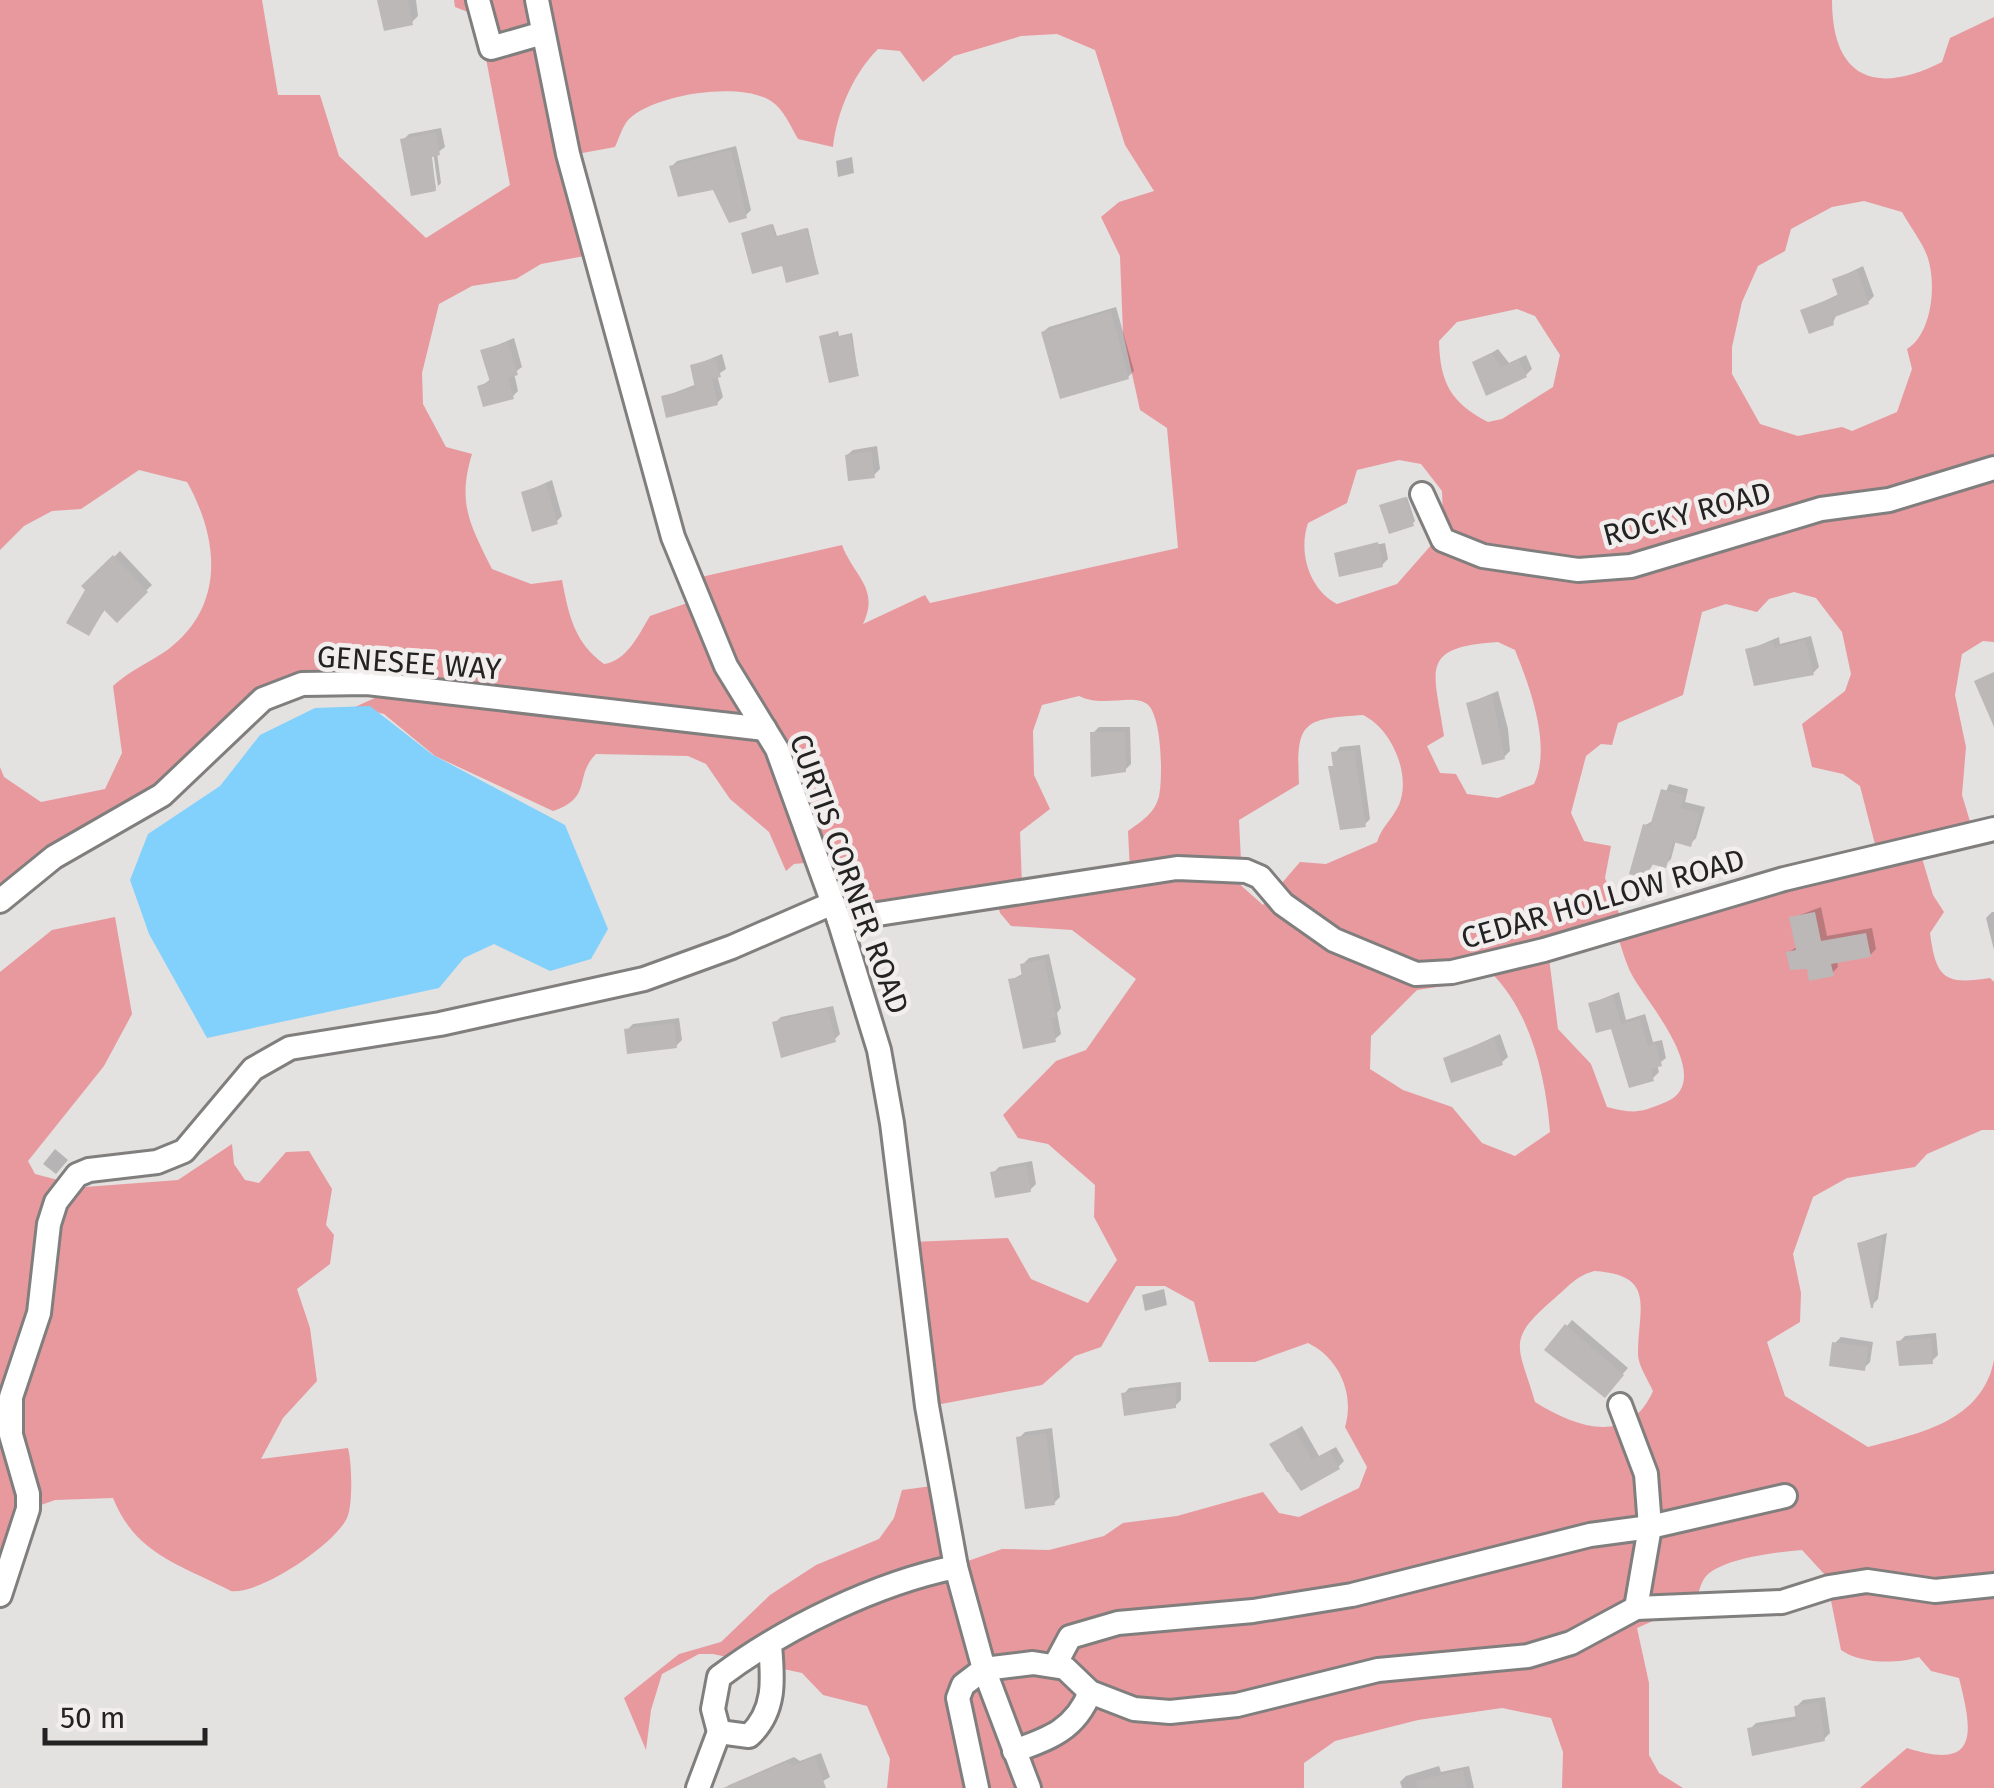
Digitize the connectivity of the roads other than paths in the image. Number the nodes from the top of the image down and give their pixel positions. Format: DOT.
graph roads {
  1 [pos="478,0"];
  2 [pos="536,0"];
  3 [pos="543,33"];
  4 [pos="1994,468"];
  5 [pos="1422,494"];
  6 [pos="765,729"];
  7 [pos="1994,829"];
  8 [pos="0,901"];
  9 [pos="836,911"];
  10 [pos="1620,1406"];
  11 [pos="1785,1496"];
  12 [pos="1650,1527"];
  13 [pos="956,1567"];
  14 [pos="1994,1585"];
  15 [pos="0,1595"];
  16 [pos="1636,1608"];
  17 [pos="770,1645"];
  18 [pos="1055,1665"];
  19 [pos="984,1669"];
  20 [pos="1090,1692"];
  21 [pos="719,1732"];
  22 [pos="1014,1751"];
  23 [pos="698,1788"];
  24 [pos="977,1788"];
  25 [pos="1029,1788"];
  1 -- 3 [label="street"];
  2 -- 3 [label="street, CURTIS CORNER ROAD"];
  3 -- 6 [label="street, CURTIS CORNER ROAD"];
  4 -- 5 [label="street, ROCKY ROAD"];
  6 -- 8 [label="street, GENESEE WAY"];
  6 -- 9 [label="street, CURTIS CORNER ROAD"];
  7 -- 9 [label="street, CEDAR HOLLOW ROAD"];
  9 -- 13 [label="street, CURTIS CORNER ROAD"];
  9 -- 15 [label="street, CEDAR HOLLOW ROAD"];
  10 -- 12 [label="street"];
  11 -- 12 [label="street"];
  12 -- 16 [label="street"];
  12 -- 18 [label="street"];
  13 -- 17 [label="street"];
  13 -- 19 [label="street, CURTIS CORNER ROAD"];
  14 -- 16 [label="street"];
  16 -- 20 [label="street"];
  17 -- 21 [label="street"];
  17 -- 21 [label="street"];
  18 -- 19 [label="street"];
  18 -- 20 [label="street"];
  19 -- 22 [label="street, CURTIS CORNER ROAD"];
  19 -- 24 [label="street"];
  20 -- 22 [label="street"];
  21 -- 23 [label="street"];
  22 -- 25 [label="street, CURTIS CORNER ROAD"];
}
